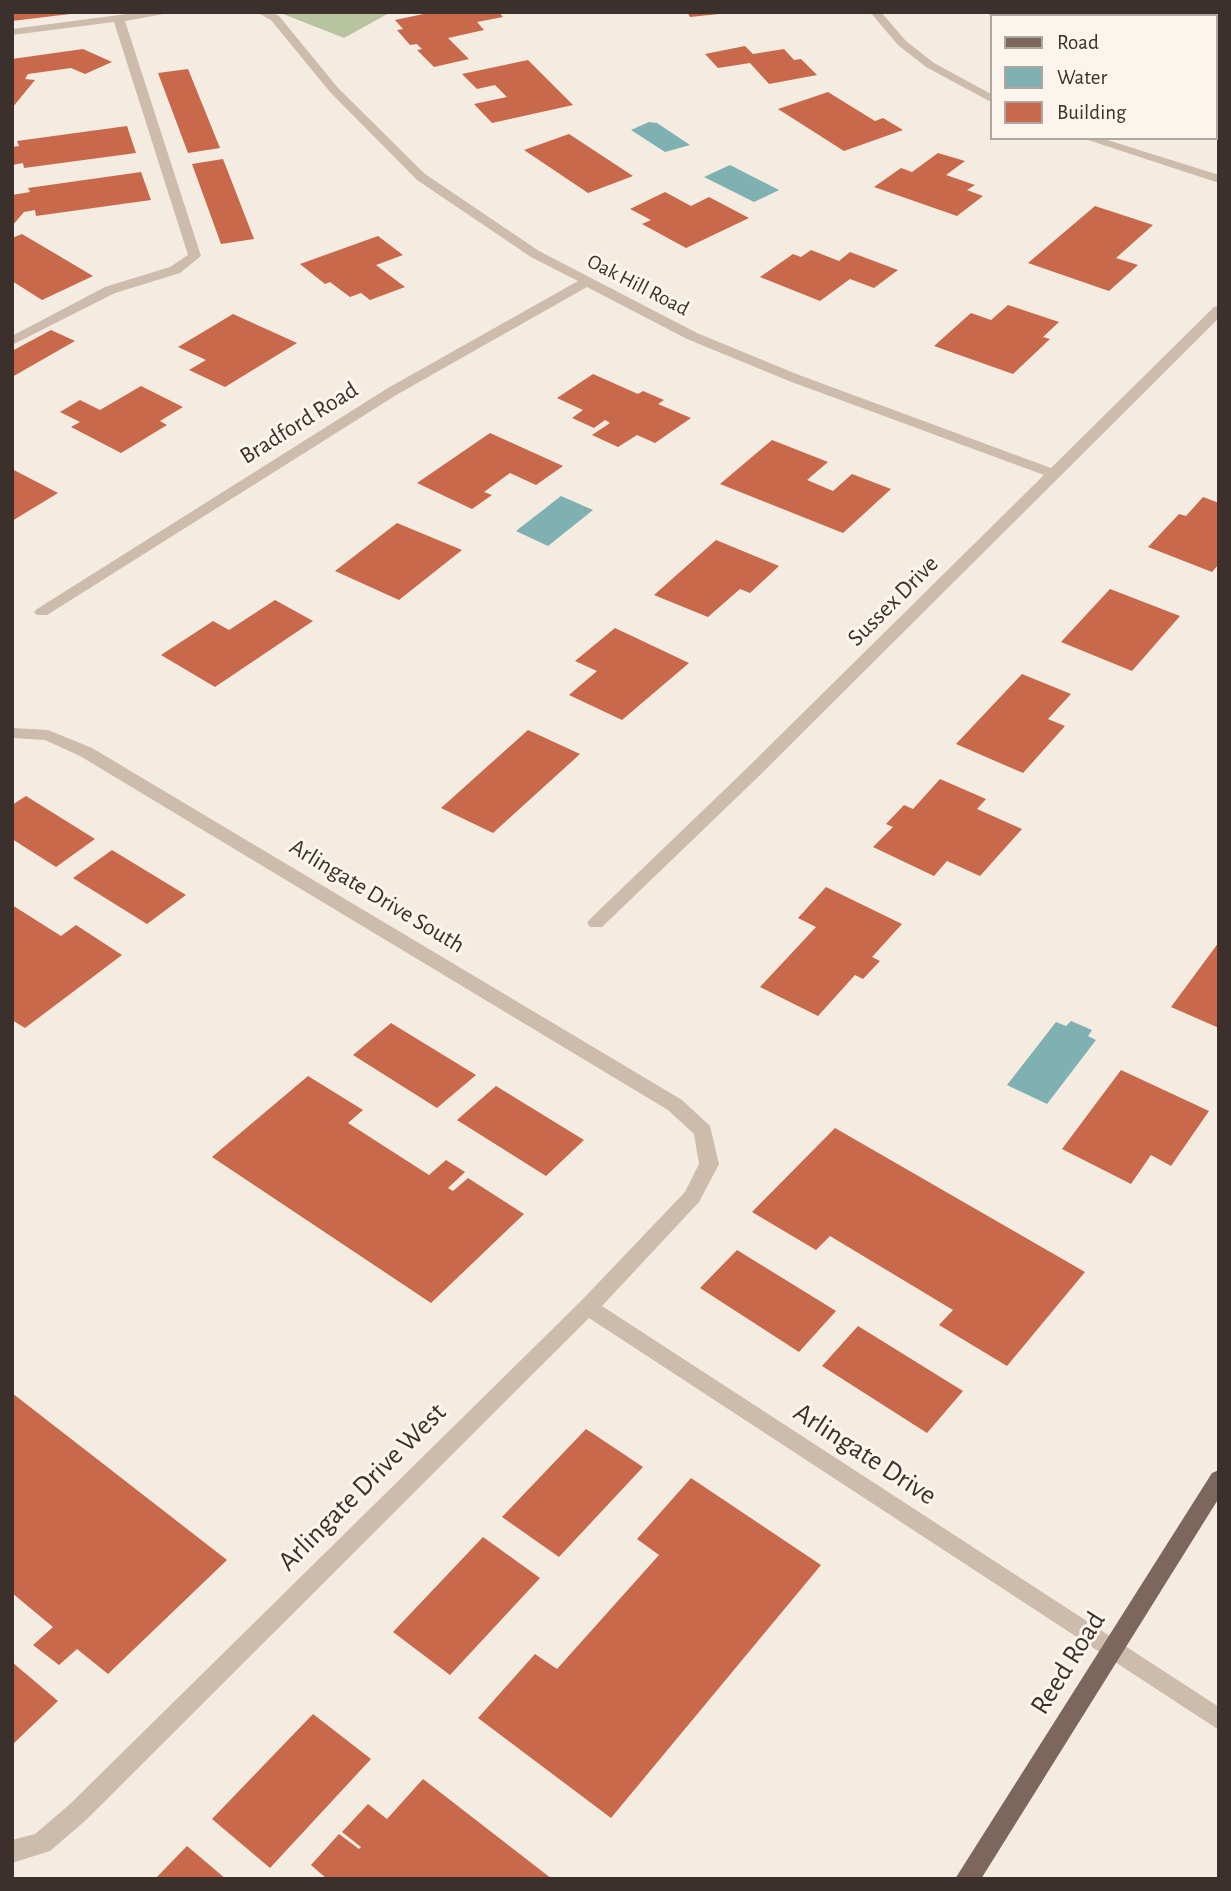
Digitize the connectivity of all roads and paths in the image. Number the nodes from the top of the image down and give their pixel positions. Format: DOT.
graph roads {
  1 [pos="170,12"];
  2 [pos="261,12"];
  3 [pos="875,12"];
  4 [pos="119,20"];
  5 [pos="12,32"];
  6 [pos="990,98"];
  7 [pos="1095,140"];
  8 [pos="1219,178"];
  9 [pos="586,282"];
  10 [pos="1219,310"];
  11 [pos="12,341"];
  12 [pos="1054,474"];
  13 [pos="42,612"];
  14 [pos="12,733"];
  15 [pos="596,923"];
  16 [pos="703,1131"];
  17 [pos="588,1307"];
  18 [pos="1219,1479"];
  19 [pos="1111,1649"];
  20 [pos="1219,1720"];
  21 [pos="12,1852"];
  22 [pos="967,1879"];
  1 -- 4 [label="street"];
  2 -- 9 [label="street, Oak Hill Road"];
  3 -- 6 [label="street"];
  4 -- 5 [label="street"];
  4 -- 11 [label="street"];
  7 -- 8 [label="street"];
  9 -- 12 [label="street, Oak Hill Road"];
  9 -- 13 [label="street, Bradford Road"];
  10 -- 12 [label="street, Sussex Drive"];
  12 -- 15 [label="street, Sussex Drive"];
  14 -- 16 [label="street, Arlingate Drive South"];
  16 -- 17 [label="street, Arlingate Drive West"];
  17 -- 19 [label="street, Arlingate Drive"];
  17 -- 21 [label="street, Arlingate Drive West"];
  18 -- 19 [label="main road, Reed Road"];
  19 -- 20 [label="street, Arlingate Drive"];
  19 -- 22 [label="main road, Reed Road"];
}
